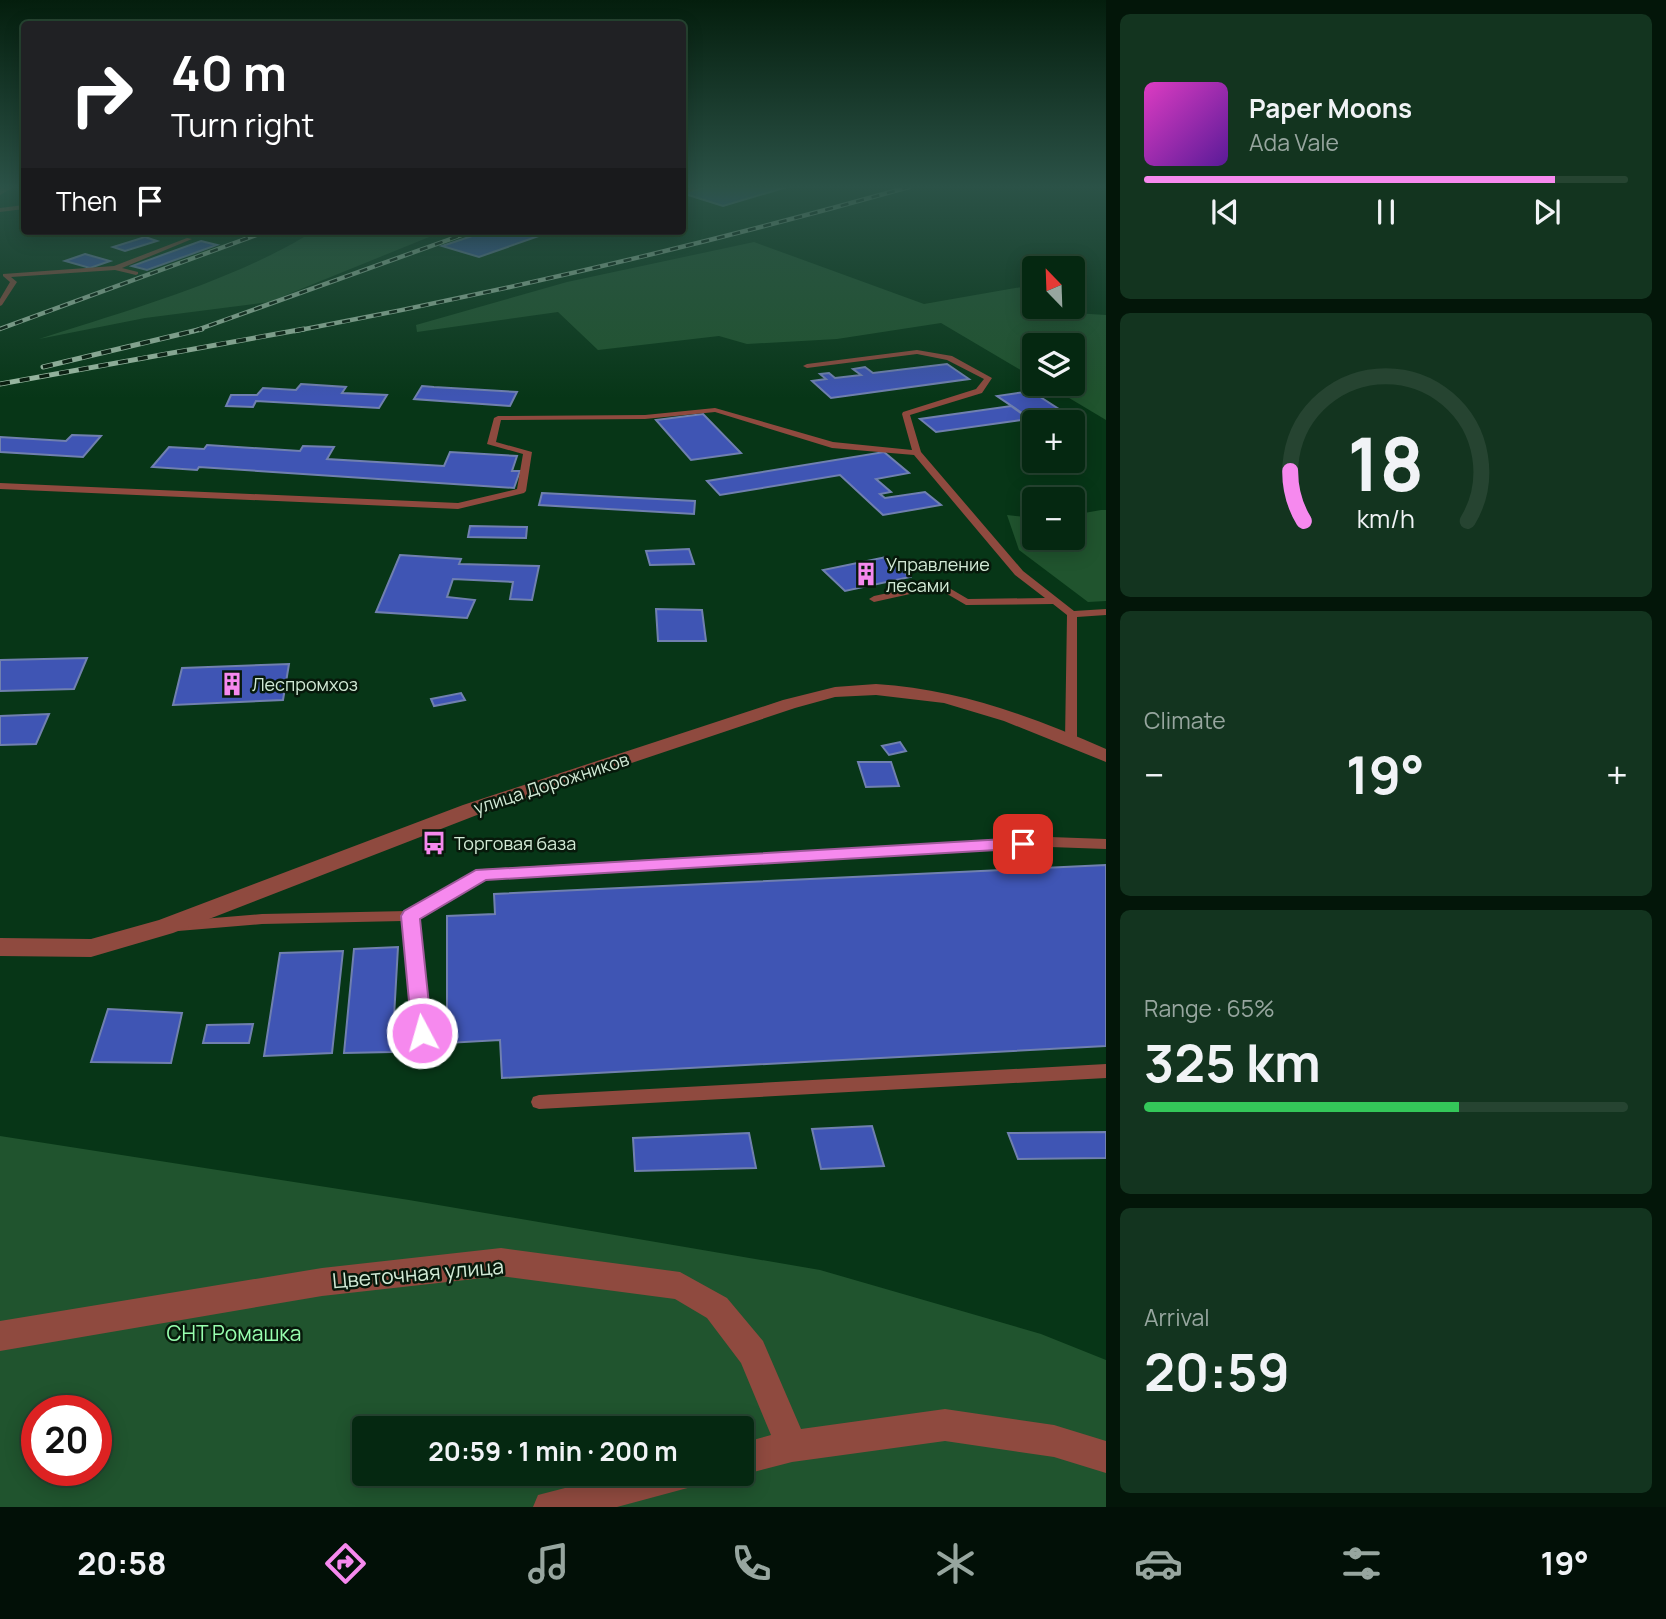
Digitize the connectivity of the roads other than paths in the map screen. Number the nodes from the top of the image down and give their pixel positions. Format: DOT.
graph roads {
  1 [pos="142,257"];
  2 [pos="115,268"];
  3 [pos="136,273"];
  4 [pos="4,275"];
  5 [pos="0,304"];
  6 [pos="807,366"];
  7 [pos="917,453"];
  8 [pos="0,486"];
  9 [pos="874,599"];
  10 [pos="1056,601"];
  11 [pos="1106,612"];
  12 [pos="1072,614"];
  13 [pos="1071,740"];
  14 [pos="1106,756"];
  15 [pos="1106,844"];
  16 [pos="410,916"];
  17 [pos="165,927"];
  18 [pos="0,947"];
  19 [pos="422,1033"];
  20 [pos="1106,1071"];
  21 [pos="539,1102"];
  22 [pos="0,1336"];
  23 [pos="792,1446"];
  24 [pos="754,1456"];
  25 [pos="1106,1457"];
  26 [pos="635,1486"];
  27 [pos="550,1507"];
  1 -- 2 [label="lane"];
  2 -- 3 [label="lane"];
  2 -- 4 [label="lane"];
  4 -- 5 [label="lane"];
  6 -- 7 [label="lane"];
  7 -- 8 [label="lane"];
  7 -- 10 [label="lane"];
  9 -- 10 [label="lane"];
  10 -- 12 [label="lane"];
  11 -- 12 [label="lane"];
  12 -- 13 [label="lane"];
  13 -- 14 [label="street, улица Дорожников"];
  13 -- 17 [label="street, улица Дорожников"];
  15 -- 16 [label="lane"];
  16 -- 17 [label="lane"];
  16 -- 19 [label="lane"];
  17 -- 18 [label="street, улица Дорожников"];
  20 -- 21 [label="lane"];
  22 -- 23 [label="street, Цветочная улица"];
  23 -- 24 [label="street"];
  23 -- 25 [label="street"];
  26 -- 27 [label="street"];
}
